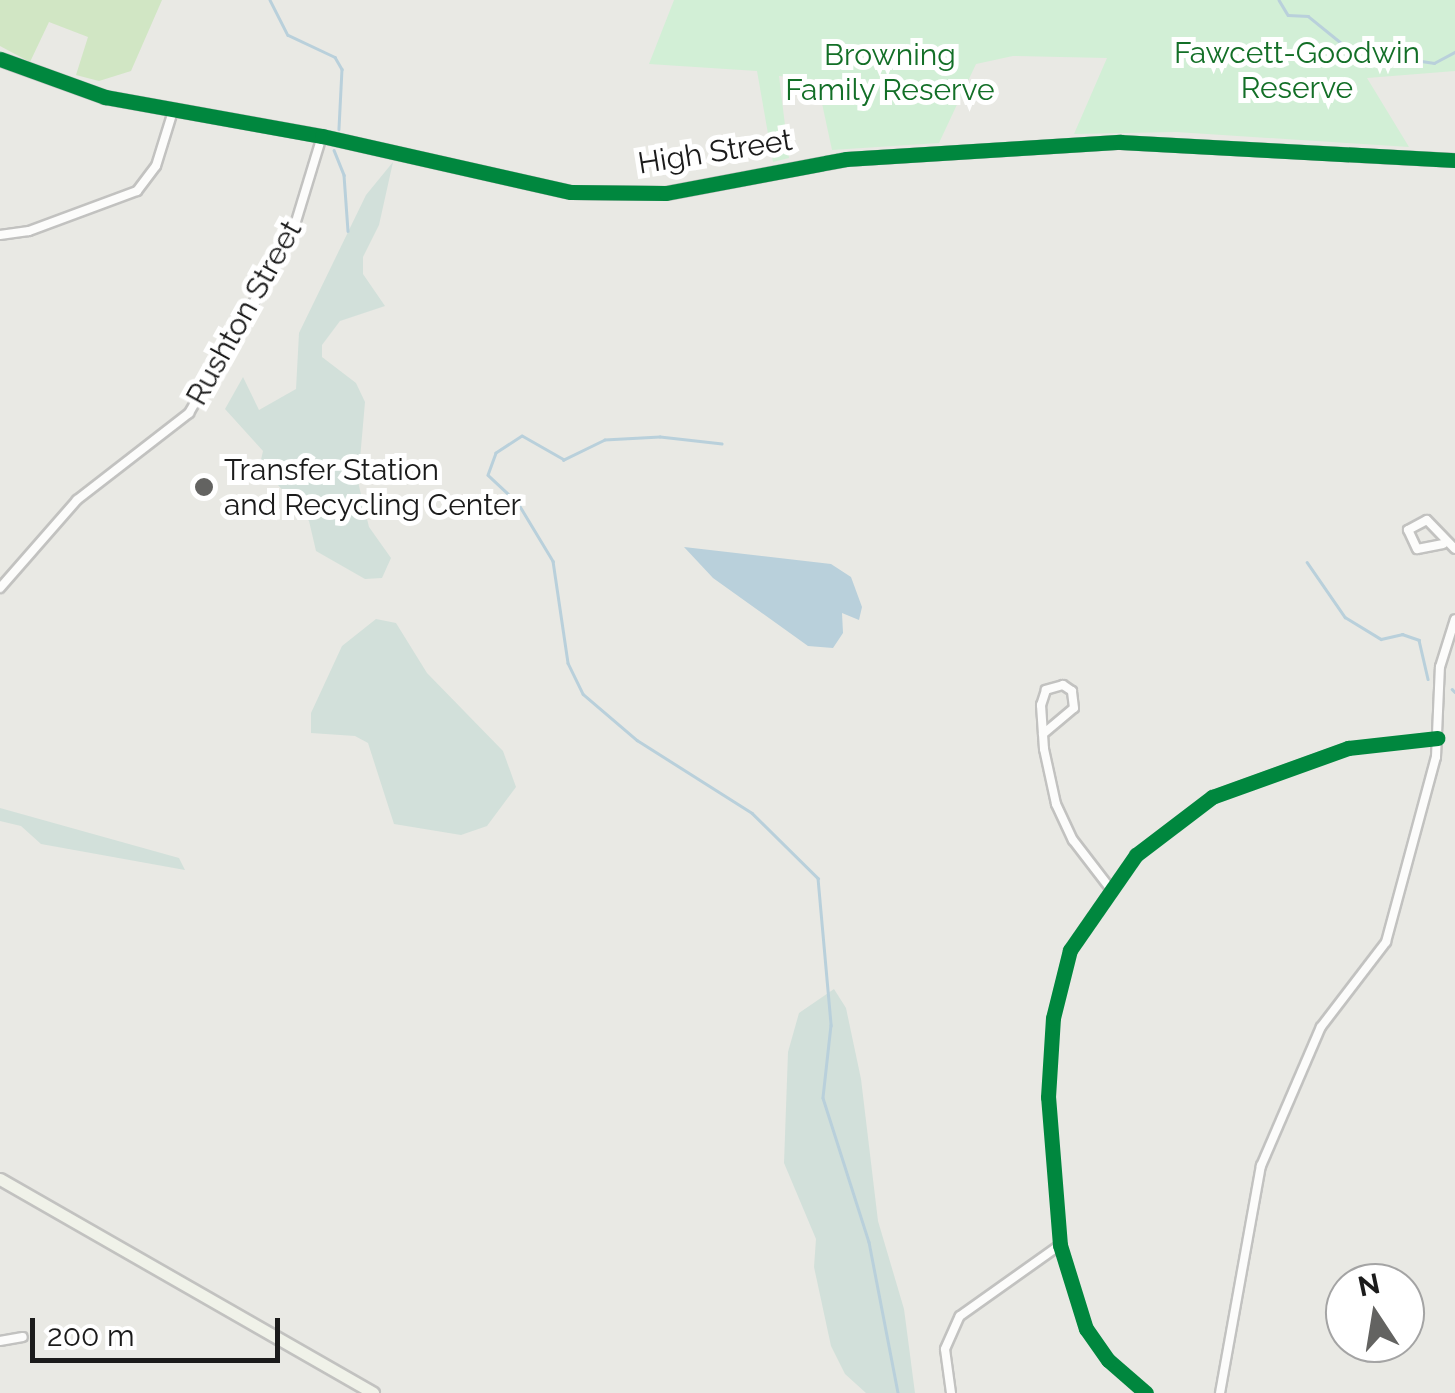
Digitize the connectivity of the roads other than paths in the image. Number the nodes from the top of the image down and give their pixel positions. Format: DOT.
graph roads {
  1 [pos="0,59"];
  2 [pos="173,111"];
  3 [pos="322,136"];
  4 [pos="1455,160"];
  5 [pos="0,235"];
  6 [pos="1444,544"];
  7 [pos="1455,549"];
  8 [pos="0,588"];
  9 [pos="1455,619"];
  10 [pos="1043,734"];
  11 [pos="1437,738"];
  12 [pos="1109,886"];
  13 [pos="0,1179"];
  14 [pos="1060,1245"];
  15 [pos="22,1337"];
  16 [pos="0,1340"];
  17 [pos="373,1393"];
  18 [pos="951,1393"];
  19 [pos="1146,1393"];
  20 [pos="1220,1393"];
  1 -- 2 [label="street, High Street"];
  2 -- 3 [label="street, High Street"];
  2 -- 5 [label="street"];
  3 -- 4 [label="street, High Street"];
  3 -- 8 [label="street, Rushton Street"];
  6 -- 6 [label="street"];
  6 -- 7 [label="street"];
  9 -- 11 [label="street"];
  10 -- 10 [label="street"];
  10 -- 12 [label="street"];
  11 -- 12 [label="street"];
  11 -- 20 [label="street"];
  12 -- 14 [label="street"];
  13 -- 17 [label="street"];
  14 -- 18 [label="street"];
  14 -- 19 [label="street"];
  15 -- 16 [label="street"];
}
